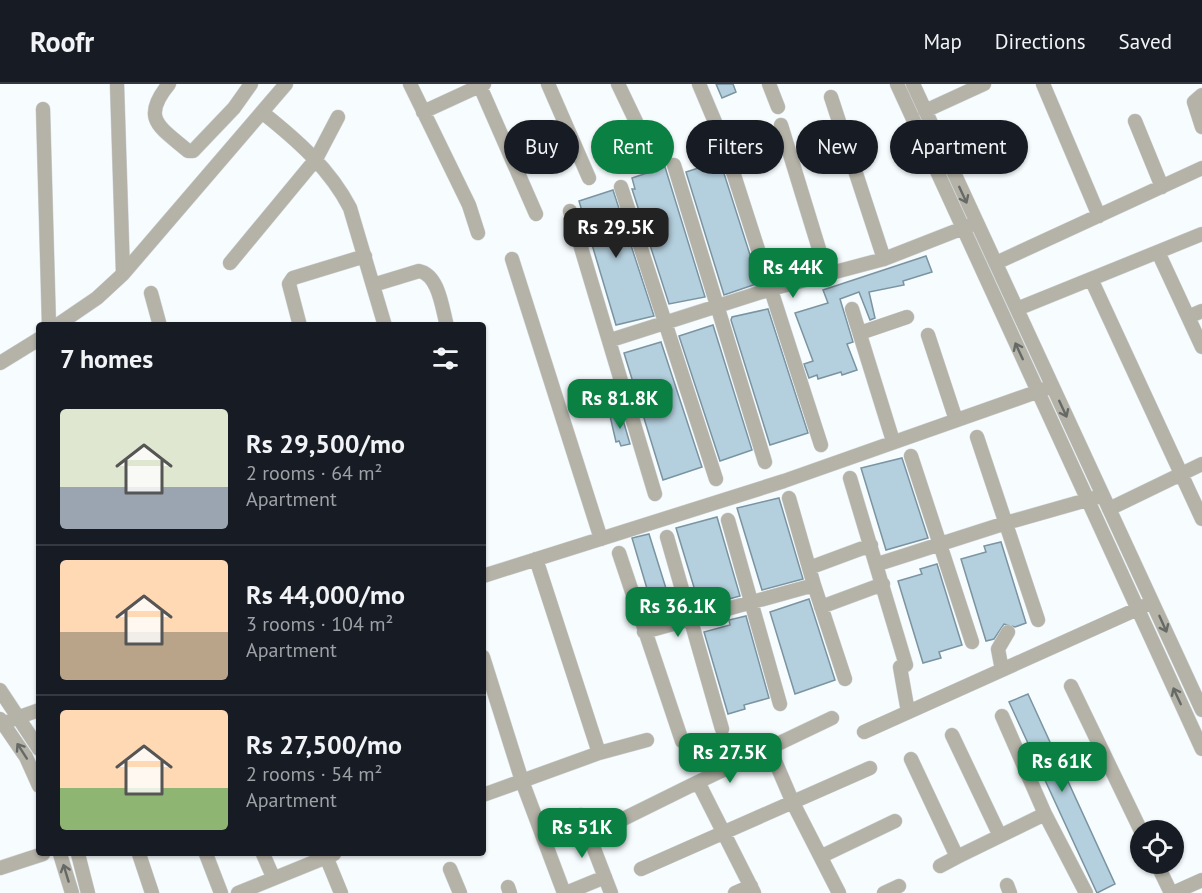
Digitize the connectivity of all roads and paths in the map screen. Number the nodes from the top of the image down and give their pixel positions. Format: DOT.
graph roads {
  1 [pos="117,84"];
  2 [pos="169,84"];
  3 [pos="251,84"];
  4 [pos="286,84"];
  5 [pos="410,84"];
  6 [pos="548,84"];
  7 [pos="618,84"];
  8 [pos="699,84"];
  9 [pos="770,84"];
  10 [pos="897,84"];
  11 [pos="913,84"];
  12 [pos="984,84"];
  13 [pos="1043,84"];
  14 [pos="481,85"];
  15 [pos="1202,95"];
  16 [pos="831,97"];
  17 [pos="778,107"];
  18 [pos="234,108"];
  19 [pos="43,109"];
  20 [pos="925,111"];
  21 [pos="423,112"];
  22 [pos="263,113"];
  23 [pos="338,117"];
  24 [pos="635,120"];
  25 [pos="715,120"];
  26 [pos="1135,121"];
  27 [pos="254,124"];
  28 [pos="1202,127"];
  29 [pos="784,135"];
  30 [pos="316,159"];
  31 [pos="674,165"];
  32 [pos="1202,168"];
  33 [pos="734,174"];
  34 [pos="589,178"];
  35 [pos="621,187"];
  36 [pos="1162,187"];
  37 [pos="570,211"];
  38 [pos="536,214"];
  39 [pos="1099,216"];
  40 [pos="970,225"];
  41 [pos="478,233"];
  42 [pos="1202,234"];
  43 [pos="1158,252"];
  44 [pos="365,256"];
  45 [pos="512,259"];
  46 [pos="884,259"];
  47 [pos="230,263"];
  48 [pos="996,263"];
  49 [pos="123,274"];
  50 [pos="827,274"];
  51 [pos="1090,279"];
  52 [pos="373,285"];
  53 [pos="771,289"];
  54 [pos="151,293"];
  55 [pos="718,306"];
  56 [pos="852,309"];
  57 [pos="1017,309"];
  58 [pos="1202,311"];
  59 [pos="907,317"];
  60 [pos="1188,317"];
  61 [pos="49,322"];
  62 [pos="62,322"];
  63 [pos="159,322"];
  64 [pos="299,322"];
  65 [pos="384,322"];
  66 [pos="446,322"];
  67 [pos="665,323"];
  68 [pos="860,333"];
  69 [pos="928,335"];
  70 [pos="611,340"];
  71 [pos="36,341"];
  72 [pos="1202,347"];
  73 [pos="0,363"];
  74 [pos="1053,386"];
  75 [pos="1039,392"];
  76 [pos="956,420"];
  77 [pos="978,437"];
  78 [pos="893,441"];
  79 [pos="821,445"];
  80 [pos="910,456"];
  81 [pos="765,462"];
  82 [pos="1202,464"];
  83 [pos="1182,474"];
  84 [pos="850,478"];
  85 [pos="716,479"];
  86 [pos="655,494"];
  87 [pos="789,498"];
  88 [pos="1087,500"];
  89 [pos="1106,502"];
  90 [pos="1202,519"];
  91 [pos="728,520"];
  92 [pos="1006,523"];
  93 [pos="667,537"];
  94 [pos="601,538"];
  95 [pos="939,544"];
  96 [pos="871,545"];
  97 [pos="619,553"];
  98 [pos="536,559"];
  99 [pos="878,564"];
  100 [pos="809,568"];
  101 [pos="486,575"];
  102 [pos="883,584"];
  103 [pos="814,585"];
  104 [pos="1153,602"];
  105 [pos="753,604"];
  106 [pos="821,607"];
  107 [pos="1137,610"];
  108 [pos="689,619"];
  109 [pos="1038,620"];
  110 [pos="644,632"];
  111 [pos="1008,632"];
  112 [pos="972,642"];
  113 [pos="486,667"];
  114 [pos="1002,670"];
  115 [pos="845,679"];
  116 [pos="1071,686"];
  117 [pos="0,690"];
  118 [pos="780,704"];
  119 [pos="1202,710"];
  120 [pos="36,711"];
  121 [pos="908,712"];
  122 [pos="18,716"];
  123 [pos="1002,716"];
  124 [pos="832,718"];
  125 [pos="2,722"];
  126 [pos="722,729"];
  127 [pos="864,732"];
  128 [pos="952,735"];
  129 [pos="647,740"];
  130 [pos="682,741"];
  131 [pos="36,745"];
  132 [pos="770,747"];
  133 [pos="1202,749"];
  134 [pos="599,753"];
  135 [pos="911,759"];
  136 [pos="870,768"];
  137 [pos="36,779"];
  138 [pos="522,781"];
  139 [pos="698,782"];
  140 [pos="486,794"];
  141 [pos="793,803"];
  142 [pos="1045,814"];
  143 [pos="581,815"];
  144 [pos="1136,820"];
  145 [pos="895,821"];
  146 [pos="615,823"];
  147 [pos="725,832"];
  148 [pos="1000,836"];
  149 [pos="37,856"];
  150 [pos="61,856"];
  151 [pos="79,856"];
  152 [pos="140,856"];
  153 [pos="207,856"];
  154 [pos="264,856"];
  155 [pos="326,856"];
  156 [pos="328,856"];
  157 [pos="822,856"];
  158 [pos="957,857"];
  159 [pos="939,866"];
  160 [pos="0,868"];
  161 [pos="450,869"];
  162 [pos="641,869"];
  163 [pos="1162,874"];
  164 [pos="605,877"];
  165 [pos="1202,880"];
  166 [pos="271,884"];
  167 [pos="899,886"];
  168 [pos="752,889"];
  169 [pos="72,893"];
  170 [pos="88,893"];
  171 [pos="152,893"];
  172 [pos="221,893"];
  173 [pos="238,893"];
  174 [pos="341,893"];
  175 [pos="460,893"];
  176 [pos="565,893"];
  177 [pos="611,893"];
  178 [pos="735,893"];
  179 [pos="839,893"];
  180 [pos="884,893"];
  181 [pos="1086,893"];
  182 [pos="1172,893"];
  1 -- 49 [label="street"];
  2 -- 18 [label="street"];
  3 -- 18 [label="street"];
  4 -- 22 [label="street"];
  5 -- 21 [label="street"];
  6 -- 34 [label="street"];
  7 -- 24 [label="street"];
  8 -- 25 [label="street"];
  9 -- 17 [label="street"];
  10 -- 40 [label="street"];
  11 -- 20 [label="street"];
  12 -- 20 [label="street"];
  13 -- 39 [label="street"];
  14 -- 21 [label="street"];
  14 -- 38 [label="street"];
  15 -- 28 [label="street"];
  16 -- 46 [label="street"];
  18 -- 27 [label="street"];
  19 -- 61 [label="street"];
  20 -- 40 [label="street, one-way"];
  21 -- 41 [label="street"];
  22 -- 27 [label="street"];
  22 -- 30 [label="street"];
  23 -- 30 [label="street"];
  26 -- 36 [label="street"];
  27 -- 49 [label="street"];
  29 -- 50 [label="street"];
  30 -- 44 [label="street"];
  30 -- 47 [label="street"];
  31 -- 55 [label="street"];
  32 -- 36 [label="street"];
  33 -- 53 [label="street"];
  35 -- 67 [label="street"];
  36 -- 39 [label="street"];
  37 -- 70 [label="street"];
  39 -- 48 [label="street"];
  40 -- 46 [label="street"];
  40 -- 48 [label="street"];
  75 -- 40 [label="street, one-way"];
  42 -- 43 [label="street"];
  43 -- 51 [label="street"];
  43 -- 60 [label="street"];
  44 -- 52 [label="street"];
  44 -- 64 [label="street"];
  45 -- 94 [label="street"];
  46 -- 50 [label="street"];
  48 -- 57 [label="street"];
  49 -- 62 [label="street"];
  50 -- 53 [label="street"];
  51 -- 57 [label="street"];
  51 -- 83 [label="street"];
  52 -- 65 [label="street"];
  52 -- 66 [label="street"];
  53 -- 55 [label="street"];
  53 -- 79 [label="street"];
  54 -- 63 [label="street"];
  55 -- 67 [label="street"];
  55 -- 81 [label="street"];
  56 -- 68 [label="street"];
  57 -- 74 [label="street"];
  58 -- 60 [label="street"];
  59 -- 68 [label="street"];
  60 -- 72 [label="street"];
  67 -- 70 [label="street"];
  67 -- 85 [label="street"];
  68 -- 78 [label="street"];
  69 -- 76 [label="street"];
  70 -- 86 [label="street"];
  71 -- 73 [label="street"];
  74 -- 75 [label="street"];
  74 -- 89 [label="street, one-way"];
  75 -- 76 [label="street"];
  75 -- 88 [label="street"];
  76 -- 78 [label="street"];
  77 -- 92 [label="street"];
  78 -- 94 [label="street"];
  80 -- 95 [label="street"];
  82 -- 83 [label="street"];
  83 -- 89 [label="street"];
  83 -- 90 [label="street"];
  84 -- 96 [label="street"];
  87 -- 100 [label="street"];
  88 -- 89 [label="street"];
  88 -- 92 [label="street"];
  88 -- 107 [label="street"];
  89 -- 104 [label="street"];
  91 -- 105 [label="street"];
  92 -- 95 [label="street"];
  92 -- 109 [label="street"];
  93 -- 108 [label="street"];
  94 -- 98 [label="street"];
  95 -- 99 [label="street"];
  95 -- 112 [label="street"];
  96 -- 99 [label="street"];
  96 -- 100 [label="street"];
  97 -- 110 [label="street"];
  98 -- 101 [label="street"];
  98 -- 134 [label="street"];
  99 -- 102 [label="street"];
  100 -- 103 [label="street"];
  102 -- 106 [label="street"];
  102 -- 121 [label="street"];
  103 -- 105 [label="street"];
  103 -- 106 [label="street"];
  104 -- 107 [label="street"];
  104 -- 119 [label="street, one-way"];
  105 -- 108 [label="street"];
  105 -- 118 [label="street"];
  106 -- 115 [label="street"];
  107 -- 114 [label="street"];
  133 -- 107 [label="street, one-way"];
  108 -- 110 [label="street"];
  108 -- 126 [label="street"];
  110 -- 130 [label="street"];
  111 -- 114 [label="street"];
  113 -- 138 [label="street"];
  114 -- 121 [label="street"];
  116 -- 144 [label="street"];
  117 -- 122 [label="street"];
  120 -- 122 [label="street"];
  121 -- 127 [label="street"];
  122 -- 125 [label="street"];
  122 -- 131 [label="street"];
  123 -- 142 [label="street"];
  124 -- 132 [label="street"];
  137 -- 125 [label="street, one-way"];
  128 -- 148 [label="street"];
  129 -- 134 [label="street"];
  132 -- 139 [label="street"];
  132 -- 141 [label="street"];
  134 -- 138 [label="street"];
  135 -- 158 [label="street"];
  136 -- 141 [label="street"];
  138 -- 140 [label="street"];
  138 -- 176 [label="street"];
  139 -- 146 [label="street"];
  139 -- 147 [label="street"];
  141 -- 147 [label="street"];
  141 -- 157 [label="street"];
  142 -- 148 [label="street"];
  142 -- 181 [label="street"];
  143 -- 164 [label="street"];
  145 -- 157 [label="street"];
  147 -- 162 [label="street"];
  147 -- 168 [label="street"];
  148 -- 158 [label="street"];
  149 -- 160 [label="street"];
  169 -- 150 [label="street, one-way"];
  151 -- 170 [label="street"];
  152 -- 171 [label="street"];
  153 -- 172 [label="street"];
  154 -- 166 [label="street"];
  155 -- 166 [label="street"];
  156 -- 174 [label="street"];
  157 -- 179 [label="street"];
  158 -- 159 [label="street"];
  161 -- 175 [label="street"];
  163 -- 182 [label="street"];
  164 -- 176 [label="street"];
  164 -- 177 [label="street"];
  165 -- 182 [label="street"];
  166 -- 173 [label="street"];
  167 -- 180 [label="street"];
  168 -- 178 [label="street"];
}
